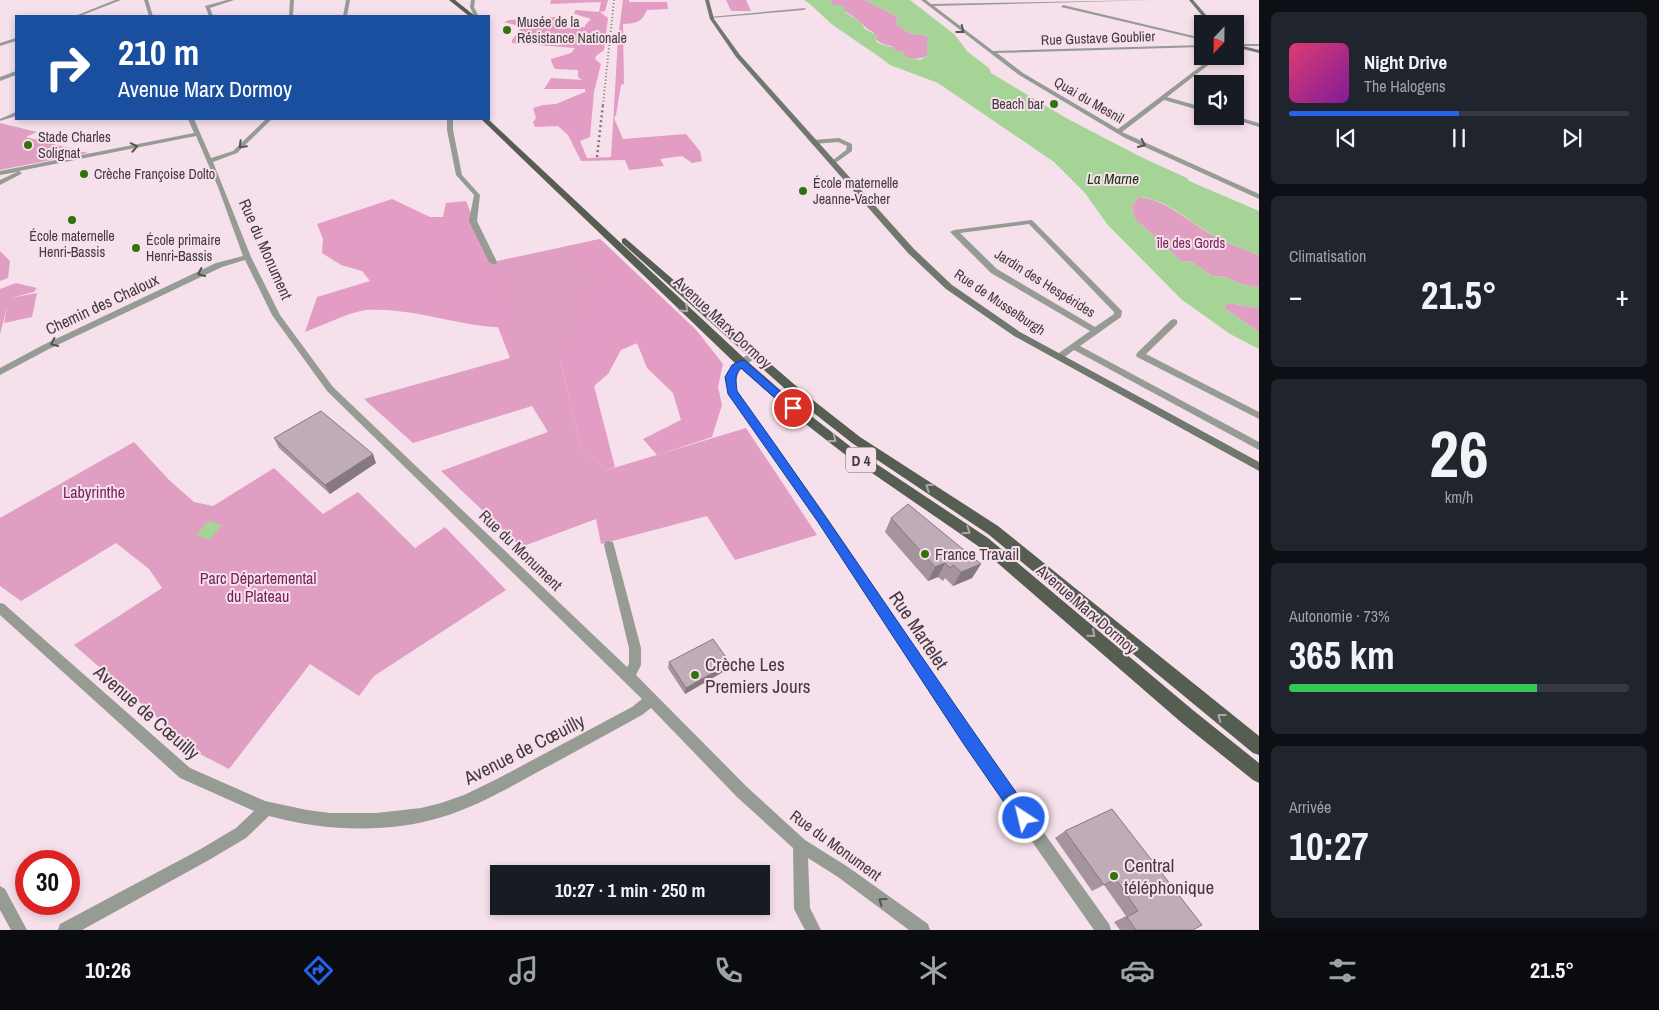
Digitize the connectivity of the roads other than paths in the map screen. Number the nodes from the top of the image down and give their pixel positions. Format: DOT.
graph roads {
  1 [pos="120,0"];
  2 [pos="146,0"];
  3 [pos="232,0"];
  4 [pos="292,0"];
  5 [pos="348,0"];
  6 [pos="446,0"];
  7 [pos="452,0"];
  8 [pos="473,0"];
  9 [pos="707,0"];
  10 [pos="923,0"];
  11 [pos="1038,0"];
  12 [pos="1153,0"];
  13 [pos="1191,0"];
  14 [pos="1050,3"];
  15 [pos="800,4"];
  16 [pos="932,5"];
  17 [pos="80,15"];
  18 [pos="151,15"];
  19 [pos="210,15"];
  20 [pos="291,15"];
  21 [pos="345,15"];
  22 [pos="463,15"];
  23 [pos="472,15"];
  24 [pos="476,15"];
  25 [pos="1204,15"];
  26 [pos="711,17"];
  27 [pos="1194,36"];
  28 [pos="15,39"];
  29 [pos="0,45"];
  30 [pos="1259,45"];
  31 [pos="1194,46"];
  32 [pos="1244,46"];
  33 [pos="1244,48"];
  34 [pos="994,52"];
  35 [pos="1259,52"];
  36 [pos="1206,65"];
  37 [pos="15,73"];
  38 [pos="0,80"];
  39 [pos="1164,98"];
  40 [pos="1194,107"];
  41 [pos="15,114"];
  42 [pos="490,115"];
  43 [pos="2,120"];
  44 [pos="191,120"];
  45 [pos="268,120"];
  46 [pos="450,120"];
  47 [pos="485,120"];
  48 [pos="1244,121"];
  49 [pos="1259,125"];
  50 [pos="1119,131"];
  51 [pos="197,134"];
  52 [pos="813,142"];
  53 [pos="209,161"];
  54 [pos="834,162"];
  55 [pos="31,167"];
  56 [pos="0,173"];
  57 [pos="0,183"];
  58 [pos="1259,197"];
  59 [pos="247,257"];
  60 [pos="492,262"];
  61 [pos="1174,322"];
  62 [pos="1096,331"];
  63 [pos="1073,346"];
  64 [pos="755,355"];
  65 [pos="1059,357"];
  66 [pos="742,363"];
  67 [pos="0,372"];
  68 [pos="1259,416"];
  69 [pos="1259,446"];
  70 [pos="1258,465"];
  71 [pos="609,545"];
  72 [pos="0,608"];
  73 [pos="628,676"];
  74 [pos="650,701"];
  75 [pos="1259,748"];
  76 [pos="1259,774"];
  77 [pos="267,808"];
  78 [pos="800,845"];
  79 [pos="0,894"];
  80 [pos="19,930"];
  81 [pos="66,930"];
  82 [pos="813,930"];
  83 [pos="922,930"];
  84 [pos="1103,930"];
  1 -- 17 [label="street"];
  2 -- 18 [label="street"];
  3 -- 19 [label="street"];
  4 -- 20 [label="street"];
  5 -- 21 [label="street"];
  6 -- 22 [label="main road"];
  7 -- 23 [label="main road"];
  8 -- 24 [label="street"];
  9 -- 26 [label="street, Rue de Musselburgh"];
  10 -- 16 [label="street, Quai du Mesnil"];
  11 -- 14 [label="street"];
  12 -- 14 [label="street"];
  13 -- 25 [label="street"];
  14 -- 16 [label="street"];
  14 -- 27 [label="street"];
  15 -- 26 [label="street"];
  16 -- 34 [label="street, Quai du Mesnil, one-way"];
  26 -- 52 [label="street, Rue de Musselburgh"];
  28 -- 29 [label="street"];
  30 -- 32 [label="street"];
  31 -- 34 [label="street, Rue Gustave Goublier"];
  33 -- 35 [label="street"];
  34 -- 50 [label="street, Quai du Mesnil"];
  36 -- 39 [label="street"];
  37 -- 38 [label="street"];
  39 -- 40 [label="street"];
  39 -- 50 [label="street"];
  41 -- 43 [label="street"];
  42 -- 64 [label="main road, Avenue Marx Dormoy / D 4"];
  44 -- 51 [label="street, Rue du Monument"];
  45 -- 53 [label="street, one-way"];
  46 -- 60 [label="street"];
  47 -- 66 [label="main road, Avenue Marx Dormoy / D 4, one-way"];
  48 -- 49 [label="street"];
  50 -- 58 [label="street, Quai du Mesnil, one-way"];
  51 -- 53 [label="street, Rue du Monument"];
  55 -- 51 [label="street, one-way"];
  52 -- 54 [label="street, Rue de Musselburgh"];
  52 -- 54 [label="street"];
  53 -- 59 [label="street, Rue du Monument"];
  54 -- 65 [label="street, Rue de Musselburgh"];
  55 -- 56 [label="street"];
  55 -- 57 [label="street"];
  59 -- 67 [label="street, Chemin des Chaloux, one-way"];
  59 -- 73 [label="street, Rue du Monument"];
  61 -- 68 [label="street"];
  62 -- 62 [label="street, Jardin des Hespérides"];
  62 -- 63 [label="street, Jardin des Hespérides"];
  63 -- 65 [label="street, Jardin des Hespérides"];
  63 -- 69 [label="street"];
  64 -- 66 [label="street, Rue Martelet"];
  75 -- 64 [label="main road, Avenue Marx Dormoy / D 4, one-way"];
  65 -- 70 [label="street, Rue de Musselburgh"];
  66 -- 76 [label="main road, Avenue Marx Dormoy / D 4, one-way"];
  66 -- 84 [label="street, Rue Martelet"];
  71 -- 73 [label="street"];
  72 -- 77 [label="street, Avenue de Cœuilly"];
  73 -- 74 [label="street, Rue du Monument"];
  74 -- 77 [label="street, Avenue de Cœuilly"];
  74 -- 78 [label="street, Rue du Monument"];
  77 -- 81 [label="street"];
  78 -- 82 [label="street"];
  83 -- 78 [label="street, Rue du Monument, one-way"];
  79 -- 80 [label="street"];
}
